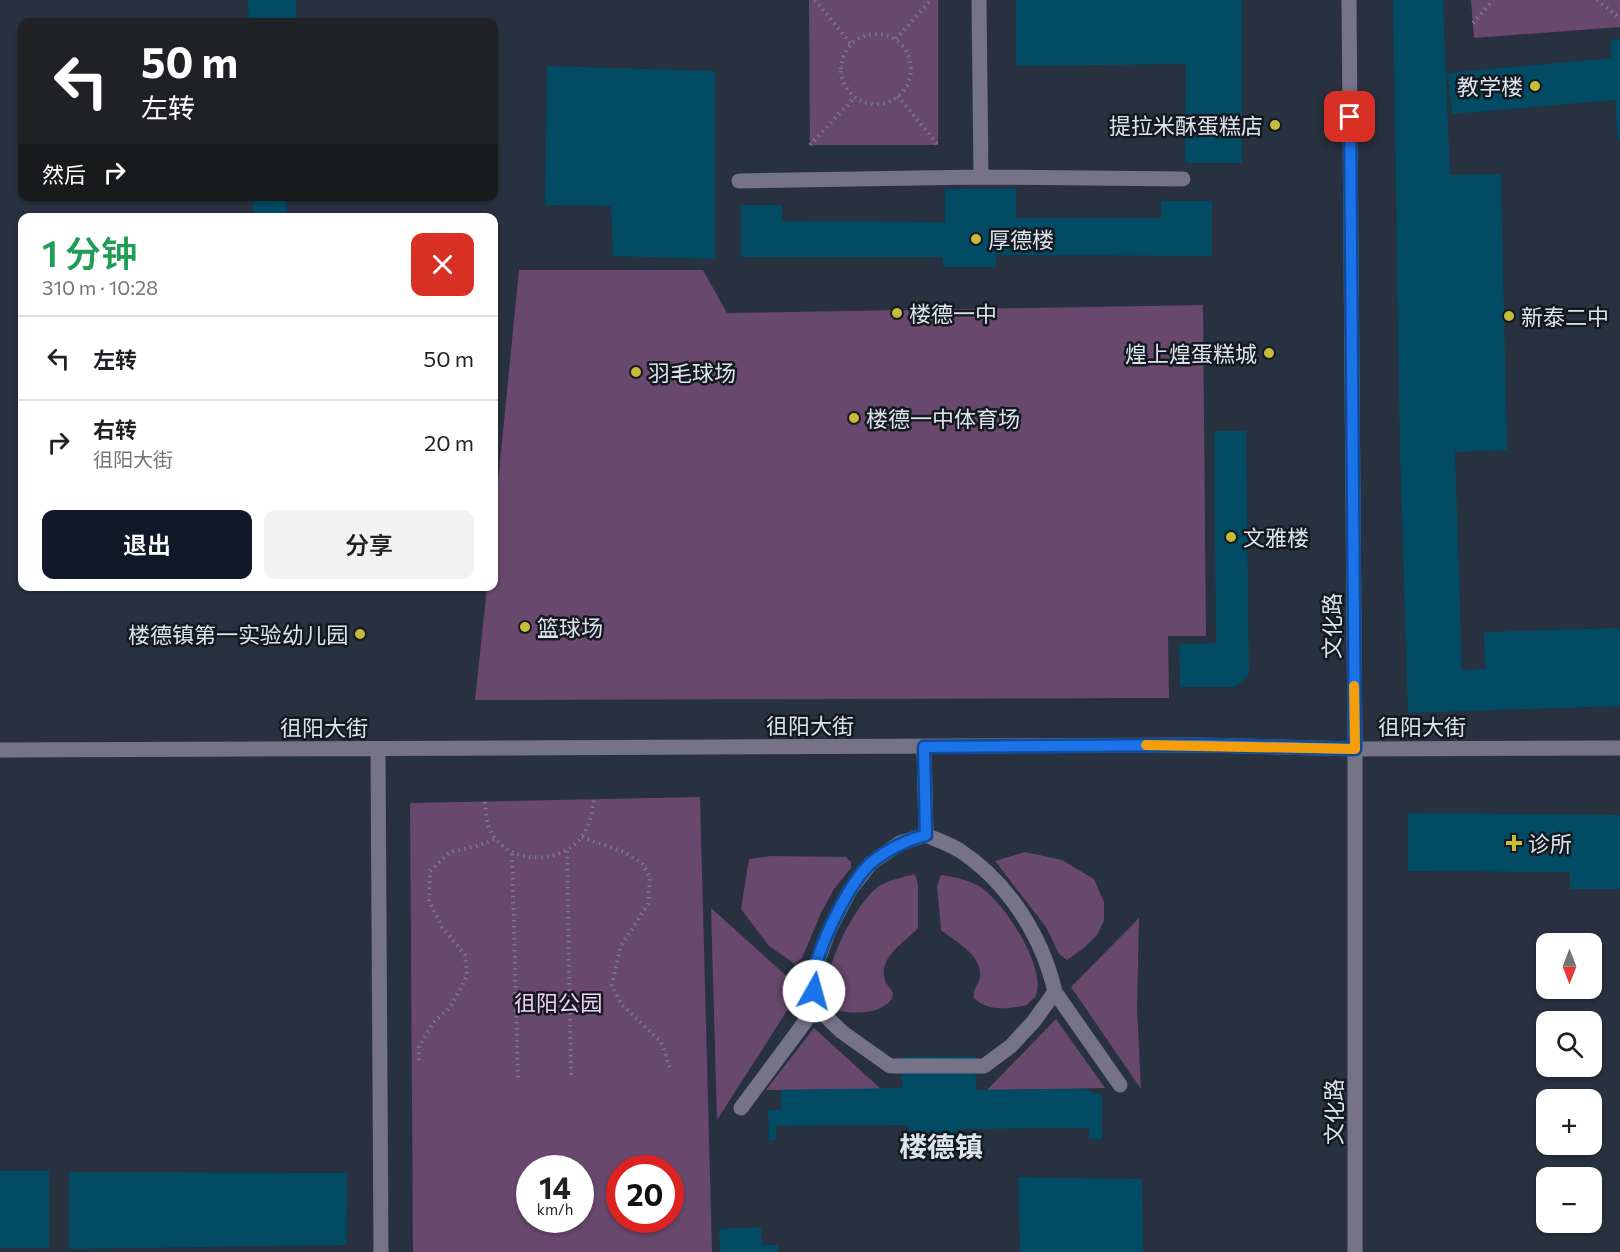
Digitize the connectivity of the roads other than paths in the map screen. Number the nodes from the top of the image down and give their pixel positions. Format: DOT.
graph roads {
  1 [pos="979,0"];
  2 [pos="1349,0"];
  3 [pos="981,177"];
  4 [pos="1183,179"];
  5 [pos="739,181"];
  6 [pos="924,747"];
  7 [pos="1620,748"];
  8 [pos="1355,749"];
  9 [pos="0,750"];
  10 [pos="378,750"];
  11 [pos="926,835"];
  12 [pos="1055,992"];
  13 [pos="816,1007"];
  14 [pos="1120,1085"];
  15 [pos="741,1108"];
  16 [pos="381,1252"];
  17 [pos="1355,1252"];
  1 -- 3 [label="street"];
  2 -- 8 [label="street, 文化路"];
  3 -- 4 [label="street"];
  3 -- 5 [label="street"];
  6 -- 8 [label="street, 徂阳大街"];
  6 -- 10 [label="street, 徂阳大街"];
  6 -- 11 [label="street"];
  7 -- 8 [label="street, 徂阳大街"];
  8 -- 17 [label="street, 文化路"];
  9 -- 10 [label="street, 徂阳大街"];
  10 -- 16 [label="street"];
  11 -- 12 [label="street"];
  11 -- 13 [label="street"];
  12 -- 13 [label="street"];
  12 -- 14 [label="street"];
  13 -- 15 [label="street"];
}
